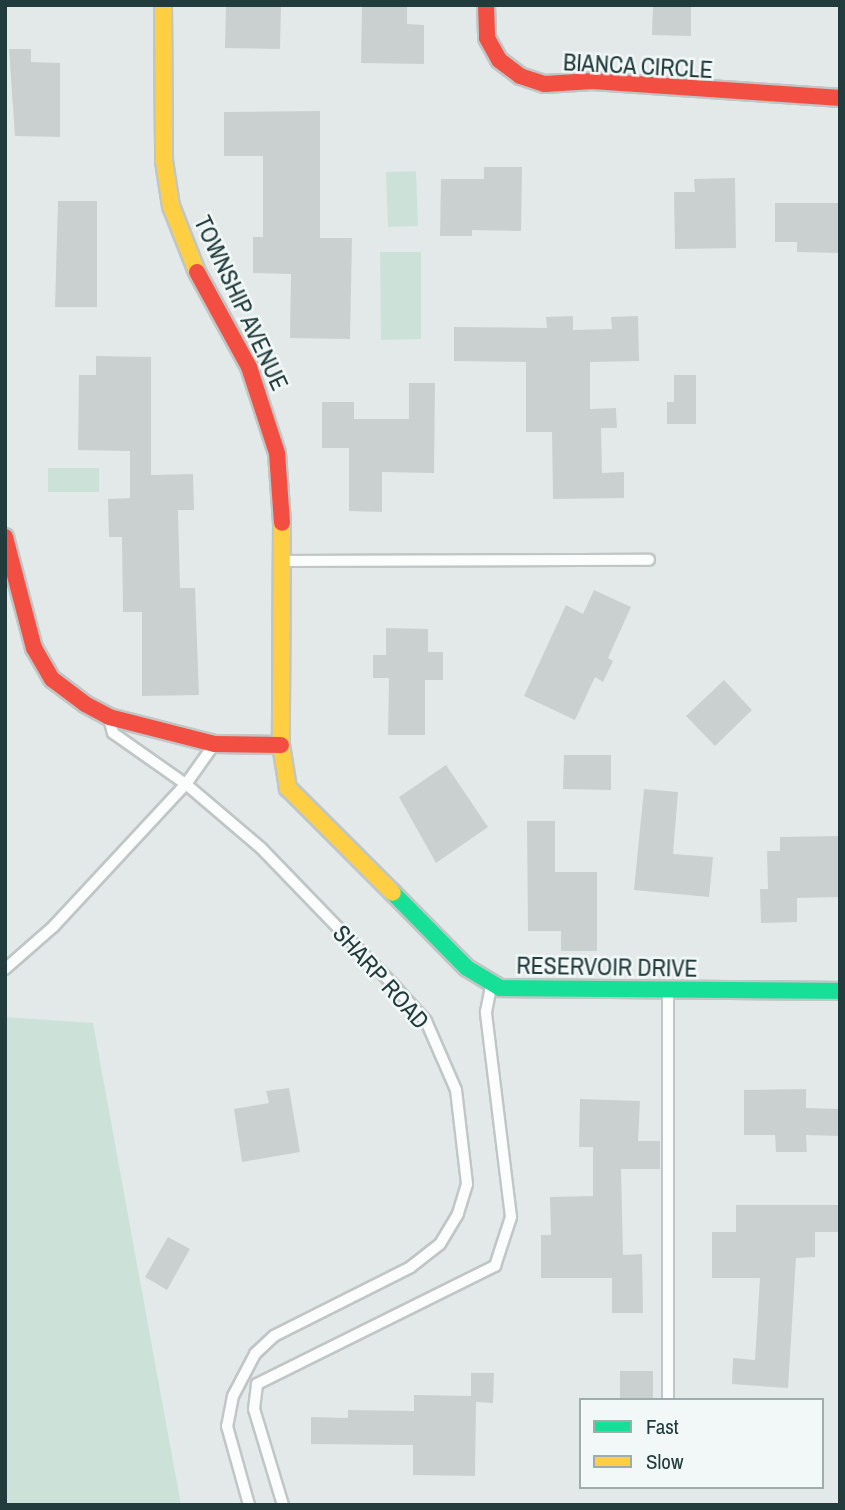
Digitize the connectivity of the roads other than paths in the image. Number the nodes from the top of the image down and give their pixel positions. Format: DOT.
graph roads {
  1 [pos="163,5"];
  2 [pos="486,5"];
  3 [pos="840,98"];
  4 [pos="5,537"];
  5 [pos="649,560"];
  6 [pos="281,561"];
  7 [pos="109,717"];
  8 [pos="215,744"];
  9 [pos="281,745"];
  10 [pos="186,784"];
  11 [pos="5,969"];
  12 [pos="491,984"];
  13 [pos="668,990"];
  14 [pos="840,991"];
  15 [pos="668,1398"];
  16 [pos="249,1505"];
  17 [pos="283,1505"];
  1 -- 6 [label="street, TOWNSHIP AVENUE"];
  2 -- 3 [label="street, BIANCA CIRCLE"];
  4 -- 7 [label="street"];
  5 -- 6 [label="lane"];
  6 -- 9 [label="street, TOWNSHIP AVENUE"];
  7 -- 8 [label="street"];
  7 -- 10 [label="lane, SHARP ROAD"];
  8 -- 9 [label="street"];
  8 -- 10 [label="lane"];
  9 -- 12 [label="street, RESERVOIR DRIVE"];
  10 -- 11 [label="lane"];
  10 -- 16 [label="lane, SHARP ROAD"];
  12 -- 13 [label="street, RESERVOIR DRIVE"];
  12 -- 17 [label="lane"];
  13 -- 14 [label="street, RESERVOIR DRIVE"];
  13 -- 15 [label="lane"];
}
